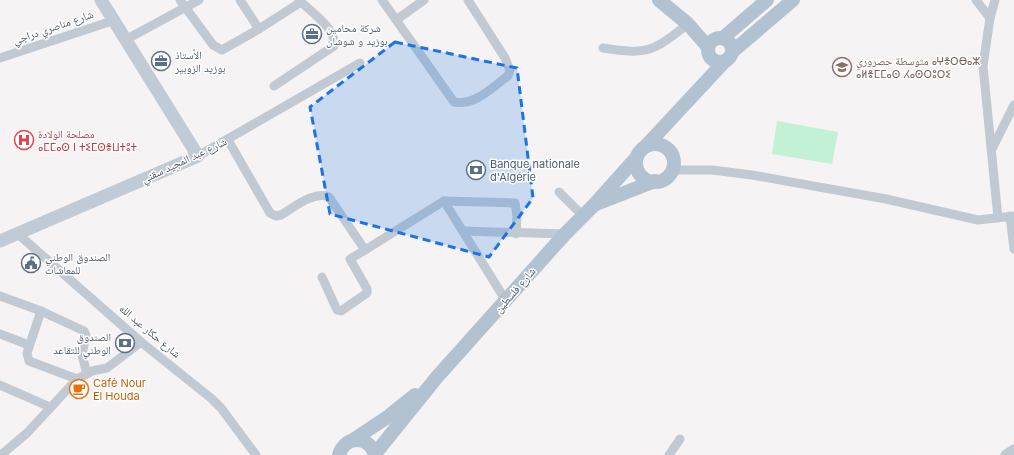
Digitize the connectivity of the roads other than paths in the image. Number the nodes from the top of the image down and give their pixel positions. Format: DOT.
graph roads {
  1 [pos="101,0"];
  2 [pos="180,0"];
  3 [pos="199,0"];
  4 [pos="240,0"];
  5 [pos="382,0"];
  6 [pos="424,0"];
  7 [pos="468,0"];
  8 [pos="659,0"];
  9 [pos="669,0"];
  10 [pos="767,0"];
  11 [pos="793,0"];
  12 [pos="976,0"];
  13 [pos="995,0"];
  14 [pos="300,1"];
  15 [pos="186,8"];
  16 [pos="990,18"];
  17 [pos="114,20"];
  18 [pos="396,20"];
  19 [pos="688,24"];
  20 [pos="259,29"];
  21 [pos="127,38"];
  22 [pos="715,41"];
  23 [pos="603,48"];
  24 [pos="0,58"];
  25 [pos="723,58"];
  26 [pos="360,63"];
  27 [pos="274,86"];
  28 [pos="1014,105"];
  29 [pos="671,121"];
  30 [pos="228,140"];
  31 [pos="992,149"];
  32 [pos="641,152"];
  33 [pos="198,156"];
  34 [pos="672,163"];
  35 [pos="655,181"];
  36 [pos="559,192"];
  37 [pos="444,201"];
  38 [pos="594,205"];
  39 [pos="583,216"];
  40 [pos="1012,216"];
  41 [pos="998,218"];
  42 [pos="463,231"];
  43 [pos="18,234"];
  44 [pos="516,234"];
  45 [pos="565,234"];
  46 [pos="0,241"];
  47 [pos="1014,249"];
  48 [pos="365,250"];
  49 [pos="322,277"];
  50 [pos="0,296"];
  51 [pos="506,301"];
  52 [pos="40,311"];
  53 [pos="0,334"];
  54 [pos="141,342"];
  55 [pos="28,345"];
  56 [pos="87,374"];
  57 [pos="437,377"];
  58 [pos="77,379"];
  59 [pos="0,385"];
  60 [pos="50,407"];
  61 [pos="680,439"];
  62 [pos="353,440"];
  63 [pos="1014,450"];
  64 [pos="337,453"];
  65 [pos="375,454"];
  66 [pos="1,455"];
  67 [pos="256,455"];
  68 [pos="669,455"];
  69 [pos="1006,455"];
  1 -- 17 [label="main road"];
  2 -- 15 [label="street"];
  3 -- 15 [label="street"];
  4 -- 20 [label="street"];
  5 -- 18 [label="street"];
  6 -- 18 [label="street"];
  7 -- 18 [label="street"];
  8 -- 19 [label="main road"];
  9 -- 22 [label="main road"];
  10 -- 22 [label="main road"];
  11 -- 25 [label="main road"];
  12 -- 16 [label="street"];
  13 -- 16 [label="street"];
  14 -- 20 [label="street"];
  14 -- 27 [label="street"];
  15 -- 20 [label="street"];
  15 -- 21 [label="street"];
  16 -- 31 [label="street"];
  17 -- 21 [label="main road"];
  17 -- 24 [label="street, شارع مناصري دراجي"];
  19 -- 22 [label="main road"];
  19 -- 23 [label="street"];
  21 -- 33 [label="main road"];
  22 -- 25 [label="main road"];
  22 -- 25 [label="main road"];
  25 -- 29 [label="main road, شارع فلسطين"];
  26 -- 30 [label="street, شارع عبد المجيد سقني"];
  28 -- 31 [label="street"];
  29 -- 32 [label="main road, شارع فلسطين"];
  29 -- 34 [label="main road"];
  30 -- 33 [label="street, شارع عبد المجيد سقني"];
  30 -- 48 [label="street"];
  31 -- 41 [label="street"];
  32 -- 34 [label="main road"];
  32 -- 35 [label="main road"];
  32 -- 38 [label="main road, شارع فلسطين"];
  33 -- 43 [label="main road, شارع عبد المجيد سقني"];
  34 -- 35 [label="main road"];
  34 -- 41 [label="street"];
  35 -- 38 [label="main road"];
  36 -- 39 [label="street"];
  37 -- 42 [label="street"];
  37 -- 44 [label="street"];
  37 -- 48 [label="street"];
  38 -- 39 [label="main road, شارع فلسطين"];
  39 -- 45 [label="main road, شارع فلسطين"];
  40 -- 41 [label="street"];
  40 -- 47 [label="street"];
  42 -- 44 [label="street"];
  42 -- 51 [label="street"];
  43 -- 46 [label="main road, شارع عبد المجيد سقني"];
  43 -- 54 [label="street, شارع حكار عبد الله"];
  44 -- 45 [label="street"];
  45 -- 51 [label="main road, شارع فلسطين"];
  48 -- 49 [label="street"];
  50 -- 52 [label="street"];
  51 -- 57 [label="main road, شارع فلسطين"];
  52 -- 55 [label="street"];
  52 -- 56 [label="street"];
  53 -- 55 [label="street"];
  54 -- 56 [label="street"];
  54 -- 67 [label="street, شارع حكار عبد الله"];
  55 -- 58 [label="street"];
  56 -- 58 [label="street"];
  57 -- 62 [label="main road, شارع فلسطين"];
  57 -- 65 [label="main road, شارع فلسطين"];
  58 -- 60 [label="street"];
  59 -- 60 [label="street"];
  60 -- 66 [label="street"];
  61 -- 68 [label="street"];
  62 -- 64 [label="main road, شارع فلسطين"];
  62 -- 65 [label="main road"];
  63 -- 69 [label="street"];
}
